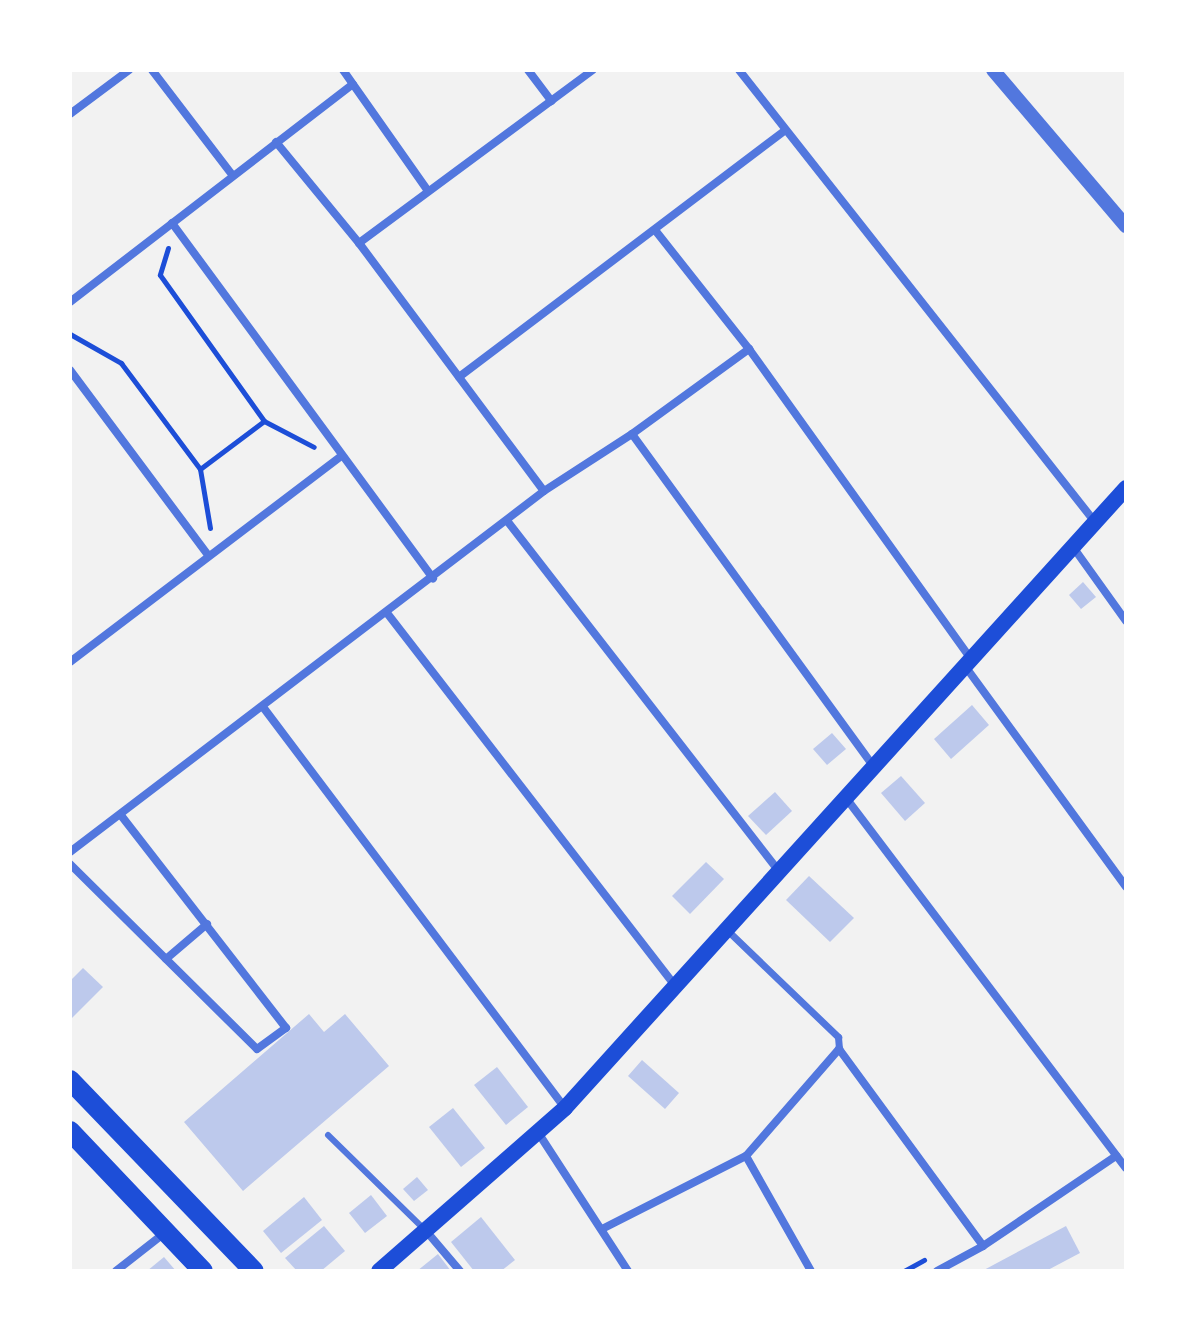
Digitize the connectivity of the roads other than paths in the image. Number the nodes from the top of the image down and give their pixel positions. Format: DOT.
graph roads {
  1 [pos="129,70"];
  2 [pos="152,70"];
  3 [pos="343,70"];
  4 [pos="528,70"];
  5 [pos="593,70"];
  6 [pos="739,70"];
  7 [pos="993,70"];
  8 [pos="353,84"];
  9 [pos="551,101"];
  10 [pos="70,114"];
  11 [pos="784,131"];
  12 [pos="276,142"];
  13 [pos="233,176"];
  14 [pos="428,191"];
  15 [pos="172,223"];
  16 [pos="1126,226"];
  17 [pos="655,230"];
  18 [pos="359,243"];
  19 [pos="70,302"];
  20 [pos="749,349"];
  21 [pos="70,370"];
  22 [pos="459,377"];
  23 [pos="632,434"];
  24 [pos="341,456"];
  25 [pos="1126,488"];
  26 [pos="544,491"];
  27 [pos="508,522"];
  28 [pos="1095,522"];
  29 [pos="1072,546"];
  30 [pos="208,555"];
  31 [pos="433,578"];
  32 [pos="387,613"];
  33 [pos="1126,621"];
  34 [pos="70,662"];
  35 [pos="968,662"];
  36 [pos="263,707"];
  37 [pos="873,766"];
  38 [pos="846,798"];
  39 [pos="121,815"];
  40 [pos="70,852"];
  41 [pos="70,864"];
  42 [pos="779,872"];
  43 [pos="1126,887"];
  44 [pos="207,924"];
  45 [pos="728,931"];
  46 [pos="166,959"];
  47 [pos="676,987"];
  48 [pos="839,1049"];
  49 [pos="70,1080"];
  50 [pos="565,1108"];
  51 [pos="70,1131"];
  52 [pos="539,1134"];
  53 [pos="328,1135"];
  54 [pos="746,1156"];
  55 [pos="1116,1156"];
  56 [pos="1126,1168"];
  57 [pos="602,1229"];
  58 [pos="166,1232"];
  59 [pos="427,1232"];
  60 [pos="983,1246"];
  61 [pos="116,1271"];
  62 [pos="203,1271"];
  63 [pos="254,1271"];
  64 [pos="379,1271"];
  65 [pos="460,1271"];
  66 [pos="628,1271"];
  67 [pos="811,1271"];
  68 [pos="937,1271"];
  1 -- 10 [label="street"];
  2 -- 13 [label="street"];
  3 -- 8 [label="street"];
  4 -- 9 [label="street"];
  5 -- 9 [label="street"];
  6 -- 11 [label="street"];
  7 -- 16 [label="street"];
  8 -- 12 [label="street"];
  8 -- 14 [label="street"];
  9 -- 14 [label="street"];
  11 -- 17 [label="street"];
  11 -- 28 [label="street"];
  12 -- 13 [label="street"];
  12 -- 18 [label="street"];
  13 -- 15 [label="street"];
  14 -- 18 [label="street"];
  15 -- 19 [label="street"];
  15 -- 24 [label="street"];
  17 -- 20 [label="street"];
  17 -- 22 [label="street"];
  18 -- 22 [label="street"];
  20 -- 23 [label="street"];
  20 -- 35 [label="street"];
  21 -- 30 [label="street"];
  22 -- 26 [label="street"];
  23 -- 26 [label="street"];
  23 -- 37 [label="street"];
  24 -- 30 [label="street"];
  24 -- 31 [label="street"];
  25 -- 28 [label="main road"];
  26 -- 27 [label="street"];
  27 -- 31 [label="street"];
  27 -- 42 [label="street"];
  28 -- 29 [label="main road"];
  29 -- 33 [label="street"];
  29 -- 35 [label="main road"];
  30 -- 34 [label="street"];
  31 -- 32 [label="street"];
  32 -- 36 [label="street"];
  32 -- 47 [label="street"];
  35 -- 37 [label="main road"];
  35 -- 43 [label="street"];
  36 -- 39 [label="street"];
  36 -- 50 [label="street"];
  37 -- 38 [label="main road"];
  38 -- 42 [label="main road"];
  38 -- 55 [label="street"];
  39 -- 40 [label="street"];
  39 -- 44 [label="street"];
  41 -- 46 [label="street"];
  42 -- 45 [label="main road"];
  44 -- 46 [label="street"];
  44 -- 46 [label="street"];
  45 -- 47 [label="main road"];
  45 -- 48 [label="street"];
  47 -- 50 [label="main road"];
  48 -- 54 [label="street"];
  48 -- 60 [label="street"];
  49 -- 63 [label="main road"];
  50 -- 52 [label="main road"];
  51 -- 58 [label="main road"];
  52 -- 57 [label="street"];
  52 -- 59 [label="main road"];
  53 -- 59 [label="lane"];
  54 -- 57 [label="street"];
  54 -- 67 [label="street"];
  55 -- 56 [label="street"];
  55 -- 60 [label="street"];
  57 -- 66 [label="street"];
  58 -- 61 [label="street"];
  58 -- 62 [label="main road"];
  59 -- 64 [label="main road"];
  59 -- 65 [label="street"];
  60 -- 68 [label="street"];
}
